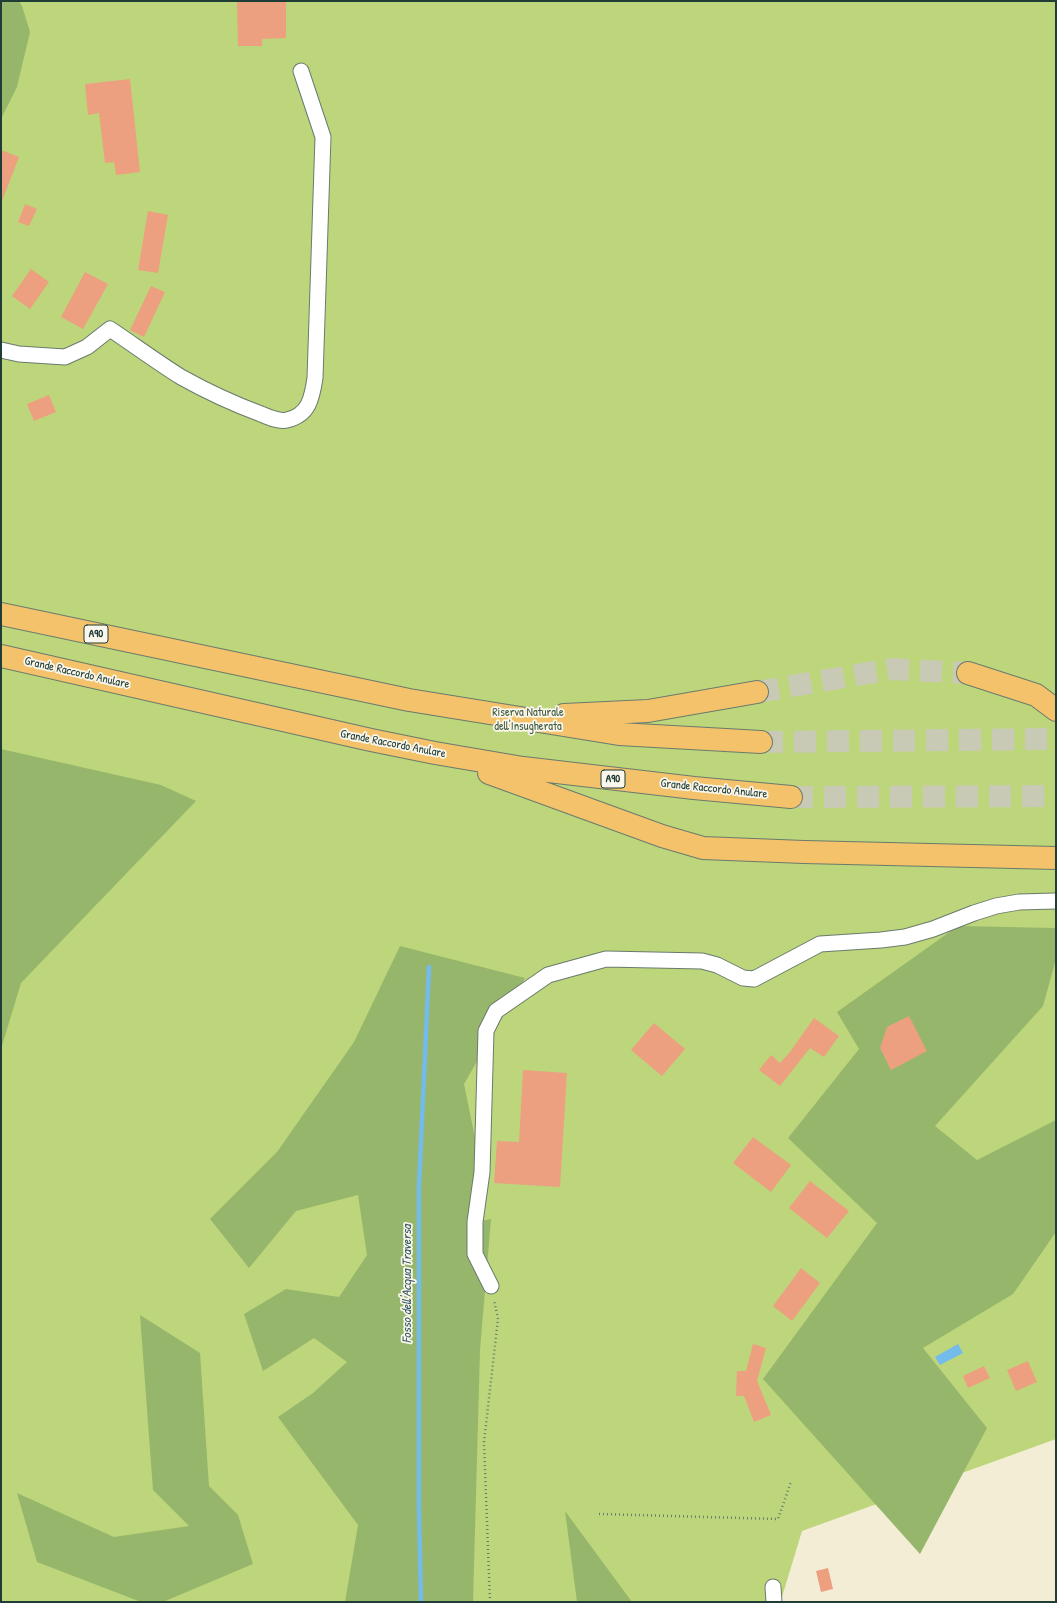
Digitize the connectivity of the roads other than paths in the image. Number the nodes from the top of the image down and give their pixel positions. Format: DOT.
graph roads {
  1 [pos="301,71"];
  2 [pos="1,350"];
  3 [pos="1,614"];
  4 [pos="1,656"];
  5 [pos="968,673"];
  6 [pos="756,692"];
  7 [pos="1056,710"];
  8 [pos="521,718"];
  9 [pos="761,742"];
  10 [pos="435,753"];
  11 [pos="791,797"];
  12 [pos="1056,858"];
  13 [pos="1056,901"];
  14 [pos="491,1286"];
  15 [pos="773,1587"];
  16 [pos="774,1602"];
  1 -- 2 [label="street"];
  3 -- 8 [label="highway, A90"];
  4 -- 10 [label="highway, Grande Raccordo Anulare / A90"];
  5 -- 7 [label="highway"];
  6 -- 8 [label="highway"];
  8 -- 9 [label="highway, A90"];
  10 -- 11 [label="highway, Grande Raccordo Anulare / A90"];
  10 -- 12 [label="highway"];
  13 -- 14 [label="street"];
  15 -- 16 [label="street"];
}
